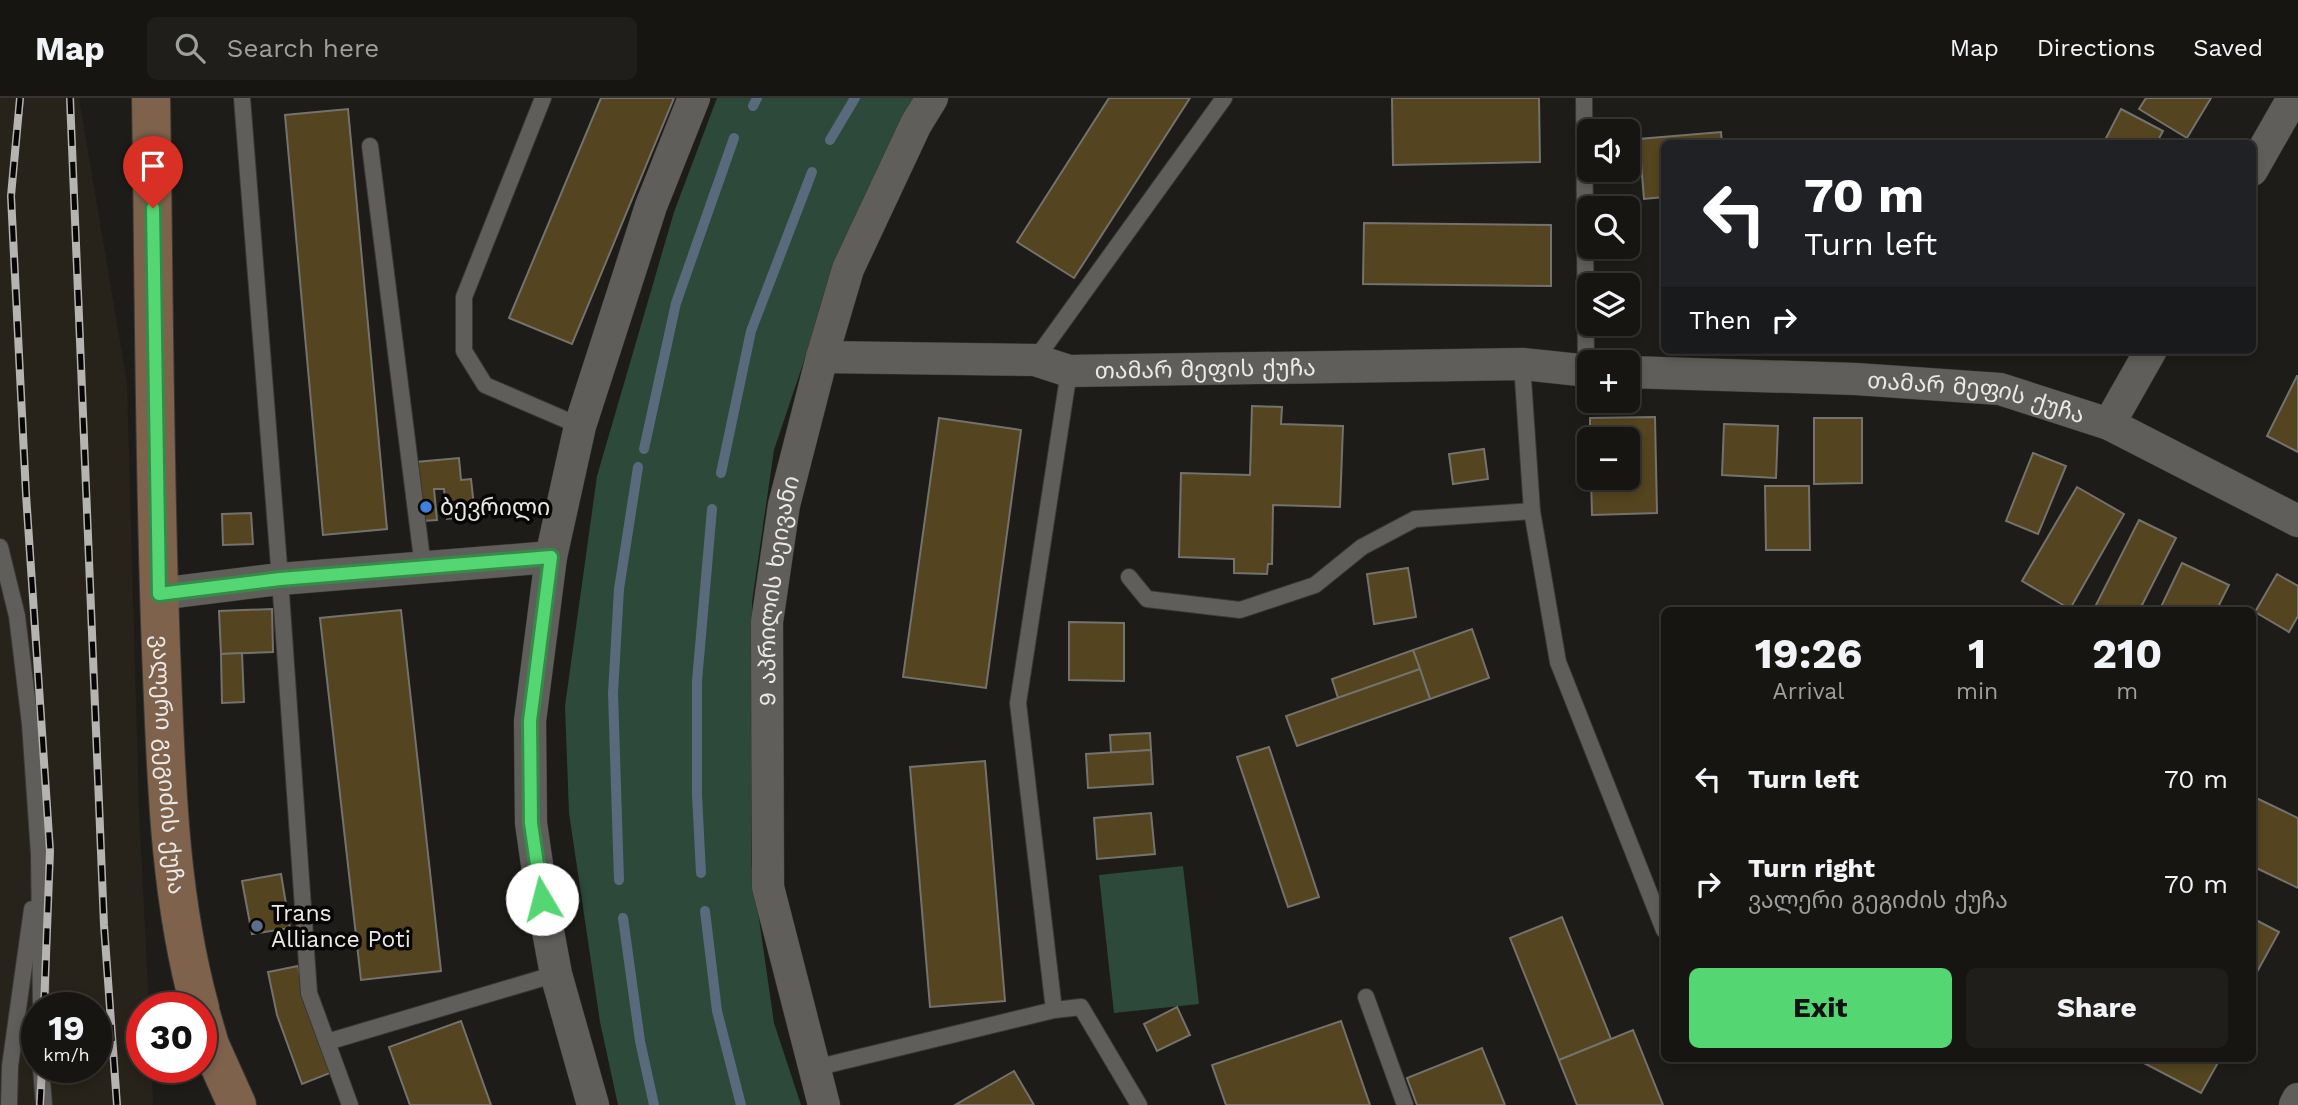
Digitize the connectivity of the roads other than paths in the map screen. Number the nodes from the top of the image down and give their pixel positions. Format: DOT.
graph roads {
  1 [pos="151,98"];
  2 [pos="242,98"];
  3 [pos="543,98"];
  4 [pos="694,98"];
  5 [pos="932,98"];
  6 [pos="1224,98"];
  7 [pos="1584,98"];
  8 [pos="2293,98"];
  9 [pos="370,146"];
  10 [pos="2256,163"];
  11 [pos="1588,350"];
  12 [pos="2149,354"];
  13 [pos="821,357"];
  14 [pos="1035,360"];
  15 [pos="1522,364"];
  16 [pos="1577,370"];
  17 [pos="1069,372"];
  18 [pos="1640,372"];
  19 [pos="2109,424"];
  20 [pos="580,426"];
  21 [pos="1532,511"];
  22 [pos="2298,520"];
  23 [pos="0,547"];
  24 [pos="551,557"];
  25 [pos="423,567"];
  26 [pos="1129,577"];
  27 [pos="280,579"];
  28 [pos="159,594"];
  29 [pos="39,854"];
  30 [pos="1661,922"];
  31 [pos="556,974"];
  32 [pos="41,992"];
  33 [pos="196,992"];
  34 [pos="1366,998"];
  35 [pos="1054,1010"];
  36 [pos="327,1042"];
  37 [pos="217,1061"];
  38 [pos="815,1068"];
  39 [pos="42,1083"];
  40 [pos="2298,1099"];
  41 [pos="9,1105"];
  42 [pos="44,1105"];
  43 [pos="237,1105"];
  44 [pos="350,1105"];
  45 [pos="593,1105"];
  46 [pos="824,1105"];
  47 [pos="1139,1105"];
  48 [pos="1405,1105"];
  49 [pos="2295,1105"];
  1 -- 28 [label="street, ვალერი გეგიძის ქუჩა"];
  2 -- 27 [label="lane"];
  3 -- 20 [label="lane"];
  4 -- 20 [label="street"];
  5 -- 13 [label="street, 9 აპრილის ხეივანი"];
  6 -- 14 [label="lane"];
  7 -- 11 [label="lane"];
  8 -- 10 [label="street"];
  9 -- 25 [label="lane"];
  12 -- 19 [label="street"];
  13 -- 14 [label="street, თამარ მეფის ქუჩა"];
  13 -- 38 [label="street, 9 აპრილის ხეივანი"];
  14 -- 17 [label="street, თამარ მეფის ქუჩა"];
  15 -- 16 [label="street, თამარ მეფის ქუჩა"];
  15 -- 17 [label="street, თამარ მეფის ქუჩა"];
  15 -- 21 [label="lane"];
  17 -- 35 [label="lane"];
  18 -- 19 [label="street, თამარ მეფის ქუჩა"];
  19 -- 22 [label="street, თამარ მეფის ქუჩა"];
  20 -- 24 [label="street"];
  21 -- 26 [label="lane"];
  21 -- 30 [label="lane"];
  23 -- 29 [label="lane"];
  24 -- 25 [label="street"];
  24 -- 31 [label="street"];
  25 -- 27 [label="street"];
  27 -- 28 [label="street"];
  27 -- 36 [label="lane"];
  28 -- 33 [label="street, ვალერი გეგიძის ქუჩა"];
  29 -- 32 [label="lane"];
  29 -- 41 [label="lane"];
  31 -- 36 [label="lane"];
  31 -- 45 [label="street"];
  34 -- 48 [label="lane"];
  35 -- 38 [label="lane"];
  35 -- 47 [label="lane"];
  36 -- 44 [label="lane"];
  37 -- 43 [label="street"];
  38 -- 46 [label="street, 9 აპრილის ხეივანი"];
  39 -- 42 [label="lane"];
  40 -- 49 [label="street"];
}
